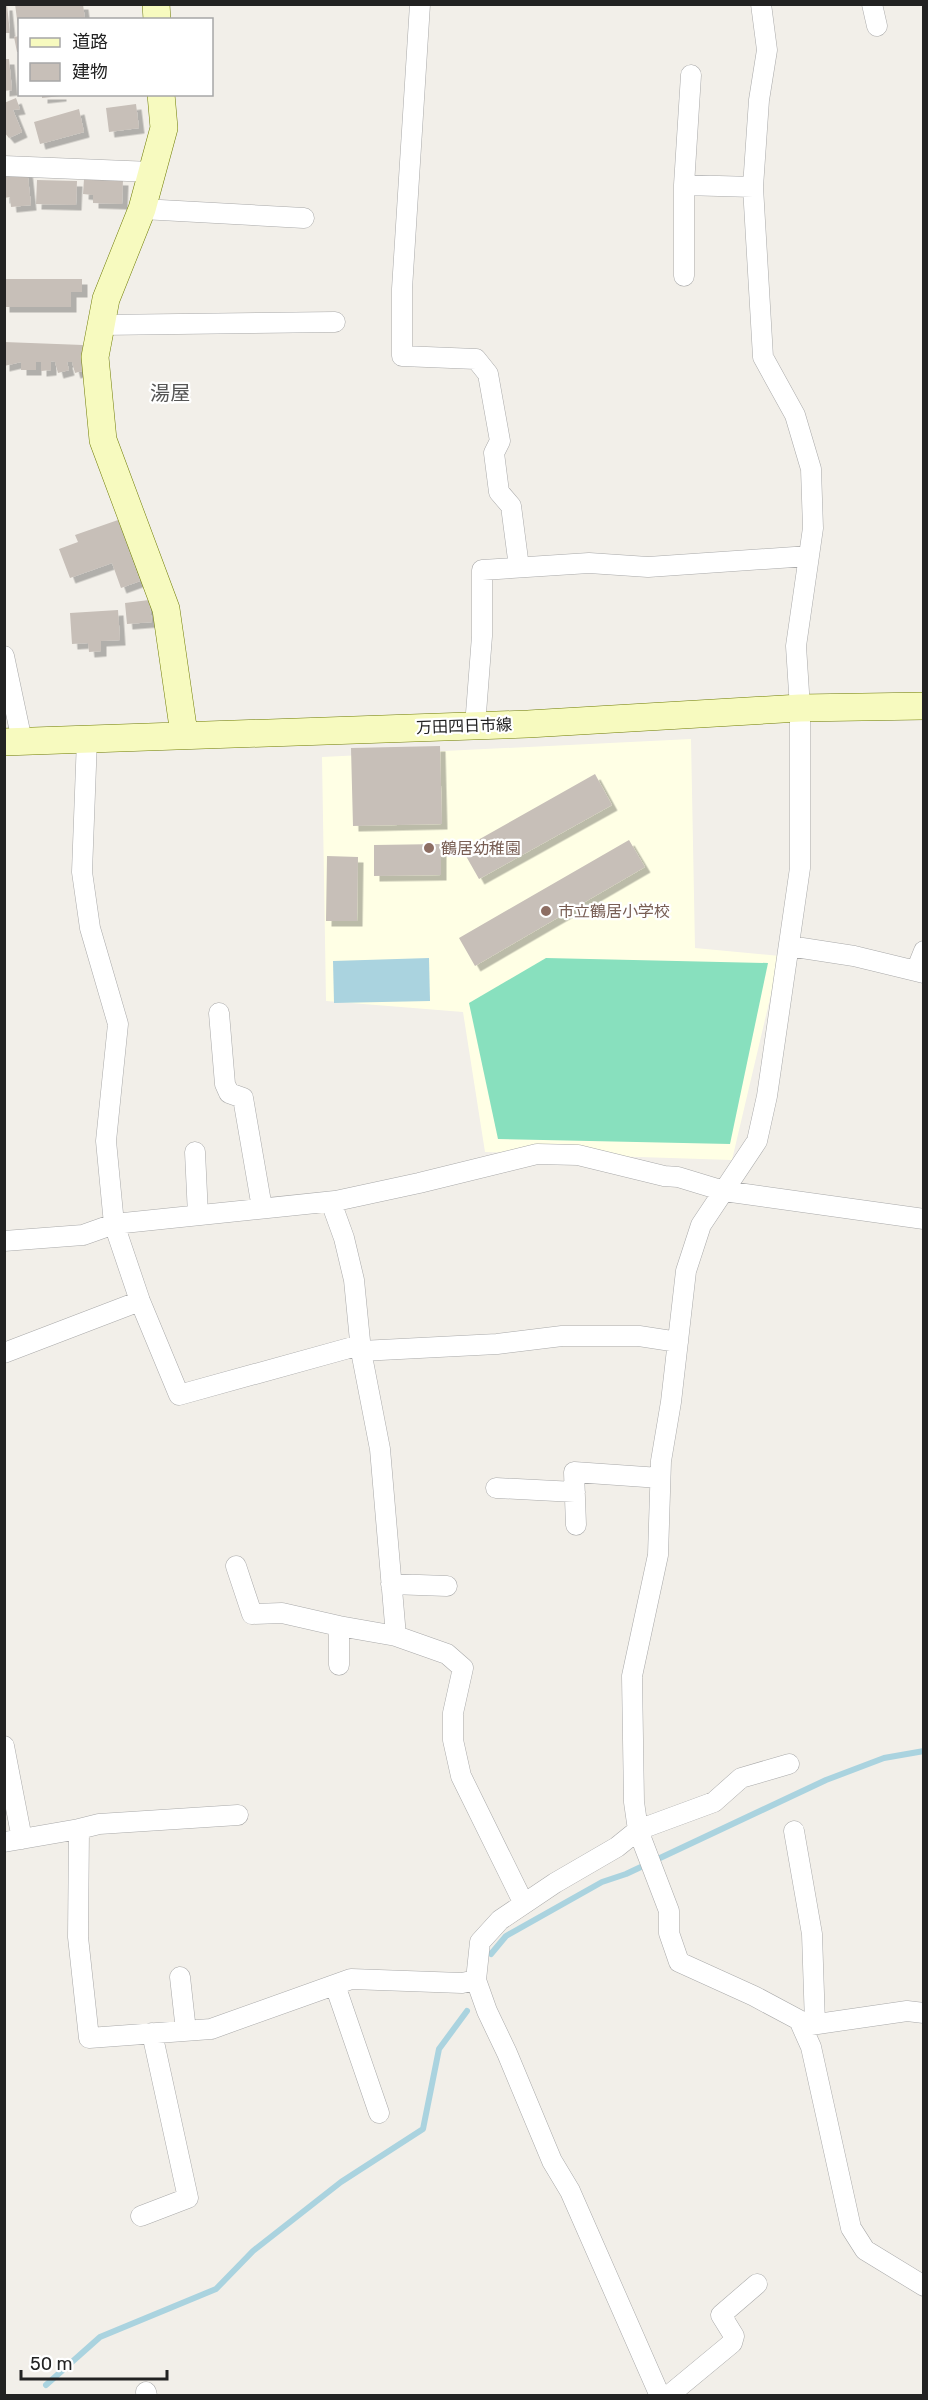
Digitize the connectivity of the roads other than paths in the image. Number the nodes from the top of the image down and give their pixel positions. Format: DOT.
graph roads {
  1 [pos="420,4"];
  2 [pos="761,4"];
  3 [pos="872,4"];
  4 [pos="877,26"];
  5 [pos="690,75"];
  6 [pos="161,96"];
  7 [pos="4,166"];
  8 [pos="152,172"];
  9 [pos="684,185"];
  10 [pos="753,188"];
  11 [pos="142,209"];
  12 [pos="304,218"];
  13 [pos="684,276"];
  14 [pos="335,322"];
  15 [pos="101,325"];
  16 [pos="809,556"];
  17 [pos="519,567"];
  18 [pos="4,656"];
  19 [pos="924,706"];
  20 [pos="800,708"];
  21 [pos="475,726"];
  22 [pos="184,734"];
  23 [pos="87,739"];
  24 [pos="13,742"];
  25 [pos="789,945"];
  26 [pos="924,951"];
  27 [pos="920,972"];
  28 [pos="219,1013"];
  29 [pos="195,1152"];
  30 [pos="724,1191"];
  31 [pos="332,1202"];
  32 [pos="262,1208"];
  33 [pos="198,1215"];
  34 [pos="924,1219"];
  35 [pos="114,1224"];
  36 [pos="4,1241"];
  37 [pos="140,1301"];
  38 [pos="678,1342"];
  39 [pos="361,1348"];
  40 [pos="4,1353"];
  41 [pos="660,1478"];
  42 [pos="496,1488"];
  43 [pos="574,1492"];
  44 [pos="576,1526"];
  45 [pos="236,1566"];
  46 [pos="392,1584"];
  47 [pos="447,1586"];
  48 [pos="339,1626"];
  49 [pos="396,1636"];
  50 [pos="339,1665"];
  51 [pos="4,1746"];
  52 [pos="789,1764"];
  53 [pos="238,1815"];
  54 [pos="80,1829"];
  55 [pos="638,1830"];
  56 [pos="794,1832"];
  57 [pos="13,1840"];
  58 [pos="524,1904"];
  59 [pos="180,1977"];
  60 [pos="476,1980"];
  61 [pos="335,1984"];
  62 [pos="924,2013"];
  63 [pos="808,2025"];
  64 [pos="186,2031"];
  65 [pos="152,2033"];
  66 [pos="379,2113"];
  67 [pos="141,2216"];
  68 [pos="757,2284"];
  69 [pos="924,2286"];
  70 [pos="660,2396"];
  71 [pos="668,2396"];
  1 -- 17 [label="street"];
  2 -- 10 [label="street"];
  3 -- 4 [label="street"];
  5 -- 9 [label="street"];
  6 -- 8 [label="main road"];
  7 -- 8 [label="street"];
  8 -- 11 [label="main road"];
  9 -- 10 [label="street"];
  9 -- 13 [label="street"];
  10 -- 16 [label="street"];
  11 -- 12 [label="street"];
  11 -- 15 [label="main road"];
  14 -- 15 [label="street"];
  15 -- 22 [label="main road"];
  16 -- 17 [label="street"];
  16 -- 20 [label="street"];
  17 -- 21 [label="street"];
  18 -- 24 [label="street"];
  19 -- 20 [label="main road, 万田四日市線"];
  20 -- 21 [label="main road, 万田四日市線"];
  20 -- 25 [label="street"];
  21 -- 22 [label="main road, 万田四日市線"];
  22 -- 23 [label="main road, 万田四日市線"];
  23 -- 24 [label="main road, 万田四日市線"];
  23 -- 35 [label="street"];
  25 -- 27 [label="street"];
  25 -- 30 [label="street"];
  26 -- 27 [label="street"];
  28 -- 32 [label="street"];
  29 -- 33 [label="street"];
  30 -- 31 [label="street"];
  30 -- 34 [label="street"];
  30 -- 38 [label="street"];
  31 -- 32 [label="street"];
  31 -- 39 [label="street"];
  32 -- 33 [label="street"];
  33 -- 35 [label="street"];
  35 -- 36 [label="street"];
  35 -- 37 [label="street"];
  37 -- 39 [label="street"];
  37 -- 40 [label="street"];
  38 -- 39 [label="street"];
  38 -- 41 [label="street"];
  39 -- 46 [label="street"];
  41 -- 43 [label="street"];
  41 -- 55 [label="street"];
  42 -- 43 [label="street"];
  43 -- 44 [label="street"];
  45 -- 48 [label="street"];
  46 -- 47 [label="street"];
  46 -- 49 [label="street"];
  48 -- 49 [label="street"];
  48 -- 50 [label="street"];
  49 -- 58 [label="street"];
  51 -- 57 [label="street"];
  52 -- 55 [label="street"];
  53 -- 54 [label="street"];
  54 -- 57 [label="street"];
  54 -- 65 [label="street"];
  55 -- 58 [label="street"];
  55 -- 63 [label="street"];
  56 -- 63 [label="street"];
  58 -- 60 [label="street"];
  59 -- 64 [label="street"];
  60 -- 61 [label="street"];
  60 -- 70 [label="street"];
  61 -- 64 [label="street"];
  61 -- 66 [label="street"];
  62 -- 63 [label="street"];
  63 -- 69 [label="street"];
  64 -- 65 [label="street"];
  65 -- 67 [label="street"];
  68 -- 71 [label="street"];
}
